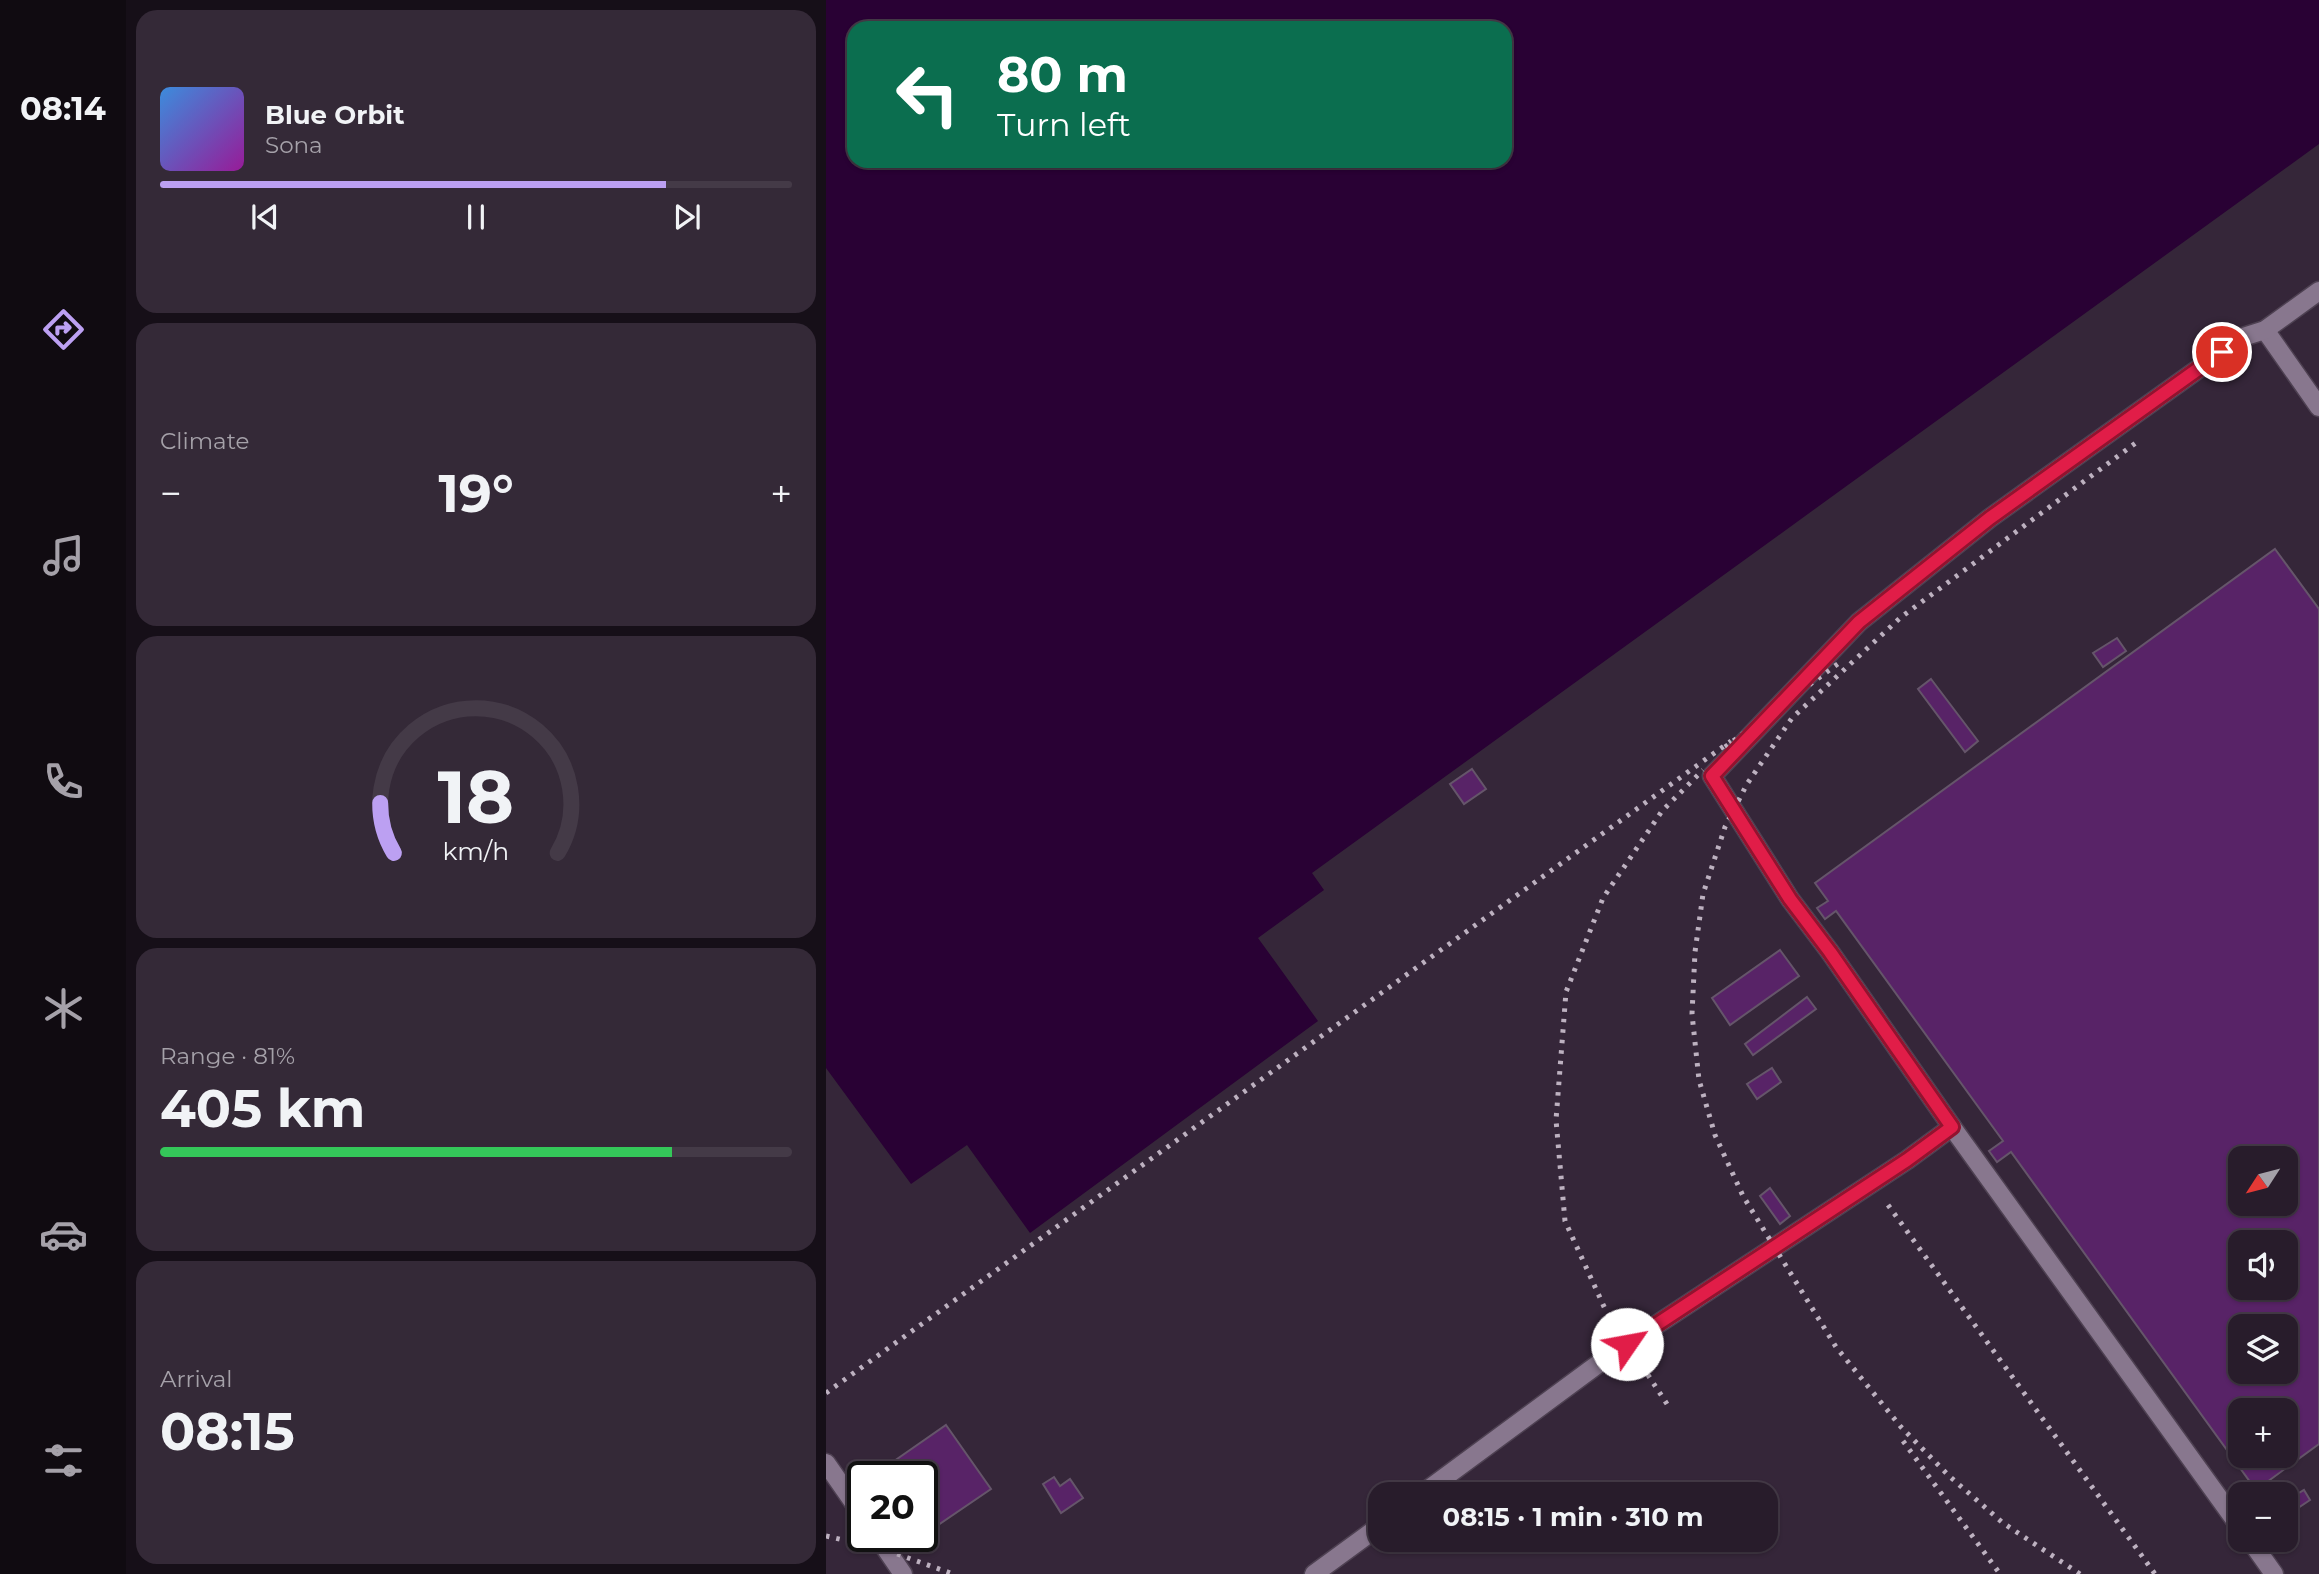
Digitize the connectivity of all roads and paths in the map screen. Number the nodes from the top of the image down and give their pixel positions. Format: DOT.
graph roads {
  1 [pos="2319,291"];
  2 [pos="2265,330"];
  3 [pos="2319,407"];
  4 [pos="1952,1127"];
  5 [pos="826,1463"];
  6 [pos="1438,1482"];
  7 [pos="847,1493"];
  8 [pos="2228,1510"];
  9 [pos="1368,1535"];
  10 [pos="888,1552"];
  11 [pos="2258,1552"];
  12 [pos="903,1574"];
  13 [pos="1314,1574"];
  14 [pos="2274,1574"];
  1 -- 2 [label="lane"];
  2 -- 3 [label="lane"];
  2 -- 4 [label="lane"];
  4 -- 6 [label="lane"];
  4 -- 8 [label="lane"];
  5 -- 7 [label="lane"];
  9 -- 13 [label="lane"];
  10 -- 12 [label="lane"];
  11 -- 14 [label="lane"];
}
